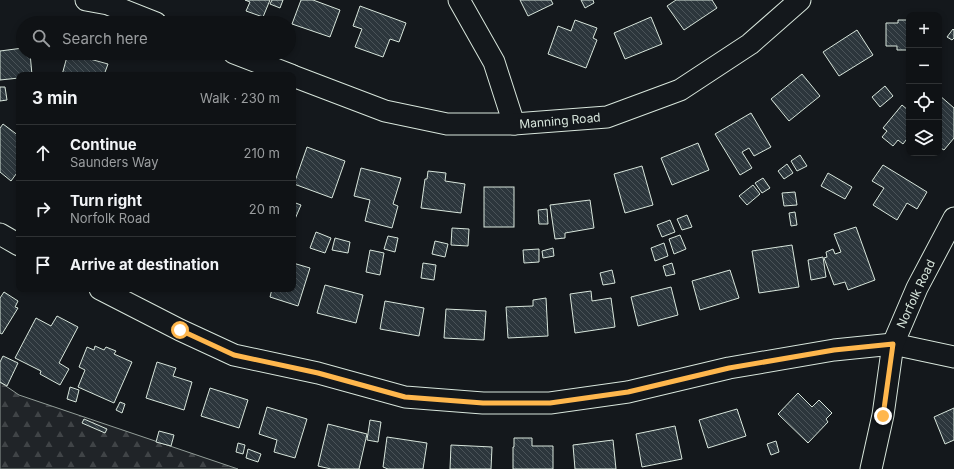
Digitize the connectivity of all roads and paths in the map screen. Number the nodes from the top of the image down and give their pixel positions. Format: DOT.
graph roads {
  1 [pos="86,0"];
  2 [pos="459,0"];
  3 [pos="800,0"];
  4 [pos="138,16"];
  5 [pos="252,60"];
  6 [pos="284,72"];
  7 [pos="296,77"];
  8 [pos="514,124"];
  9 [pos="954,218"];
  10 [pos="0,234"];
  11 [pos="16,243"];
  12 [pos="106,292"];
  13 [pos="893,344"];
  14 [pos="954,358"];
  15 [pos="871,469"];
  1 -- 4 [label="street"];
  2 -- 8 [label="street"];
  3 -- 8 [label="street, Manning Road"];
  5 -- 6 [label="street, Manning Road"];
  7 -- 8 [label="street, Manning Road"];
  9 -- 13 [label="street, Norfolk Road"];
  10 -- 11 [label="street"];
  12 -- 13 [label="street"];
  13 -- 14 [label="street"];
  13 -- 15 [label="street, Norfolk Road"];
}
